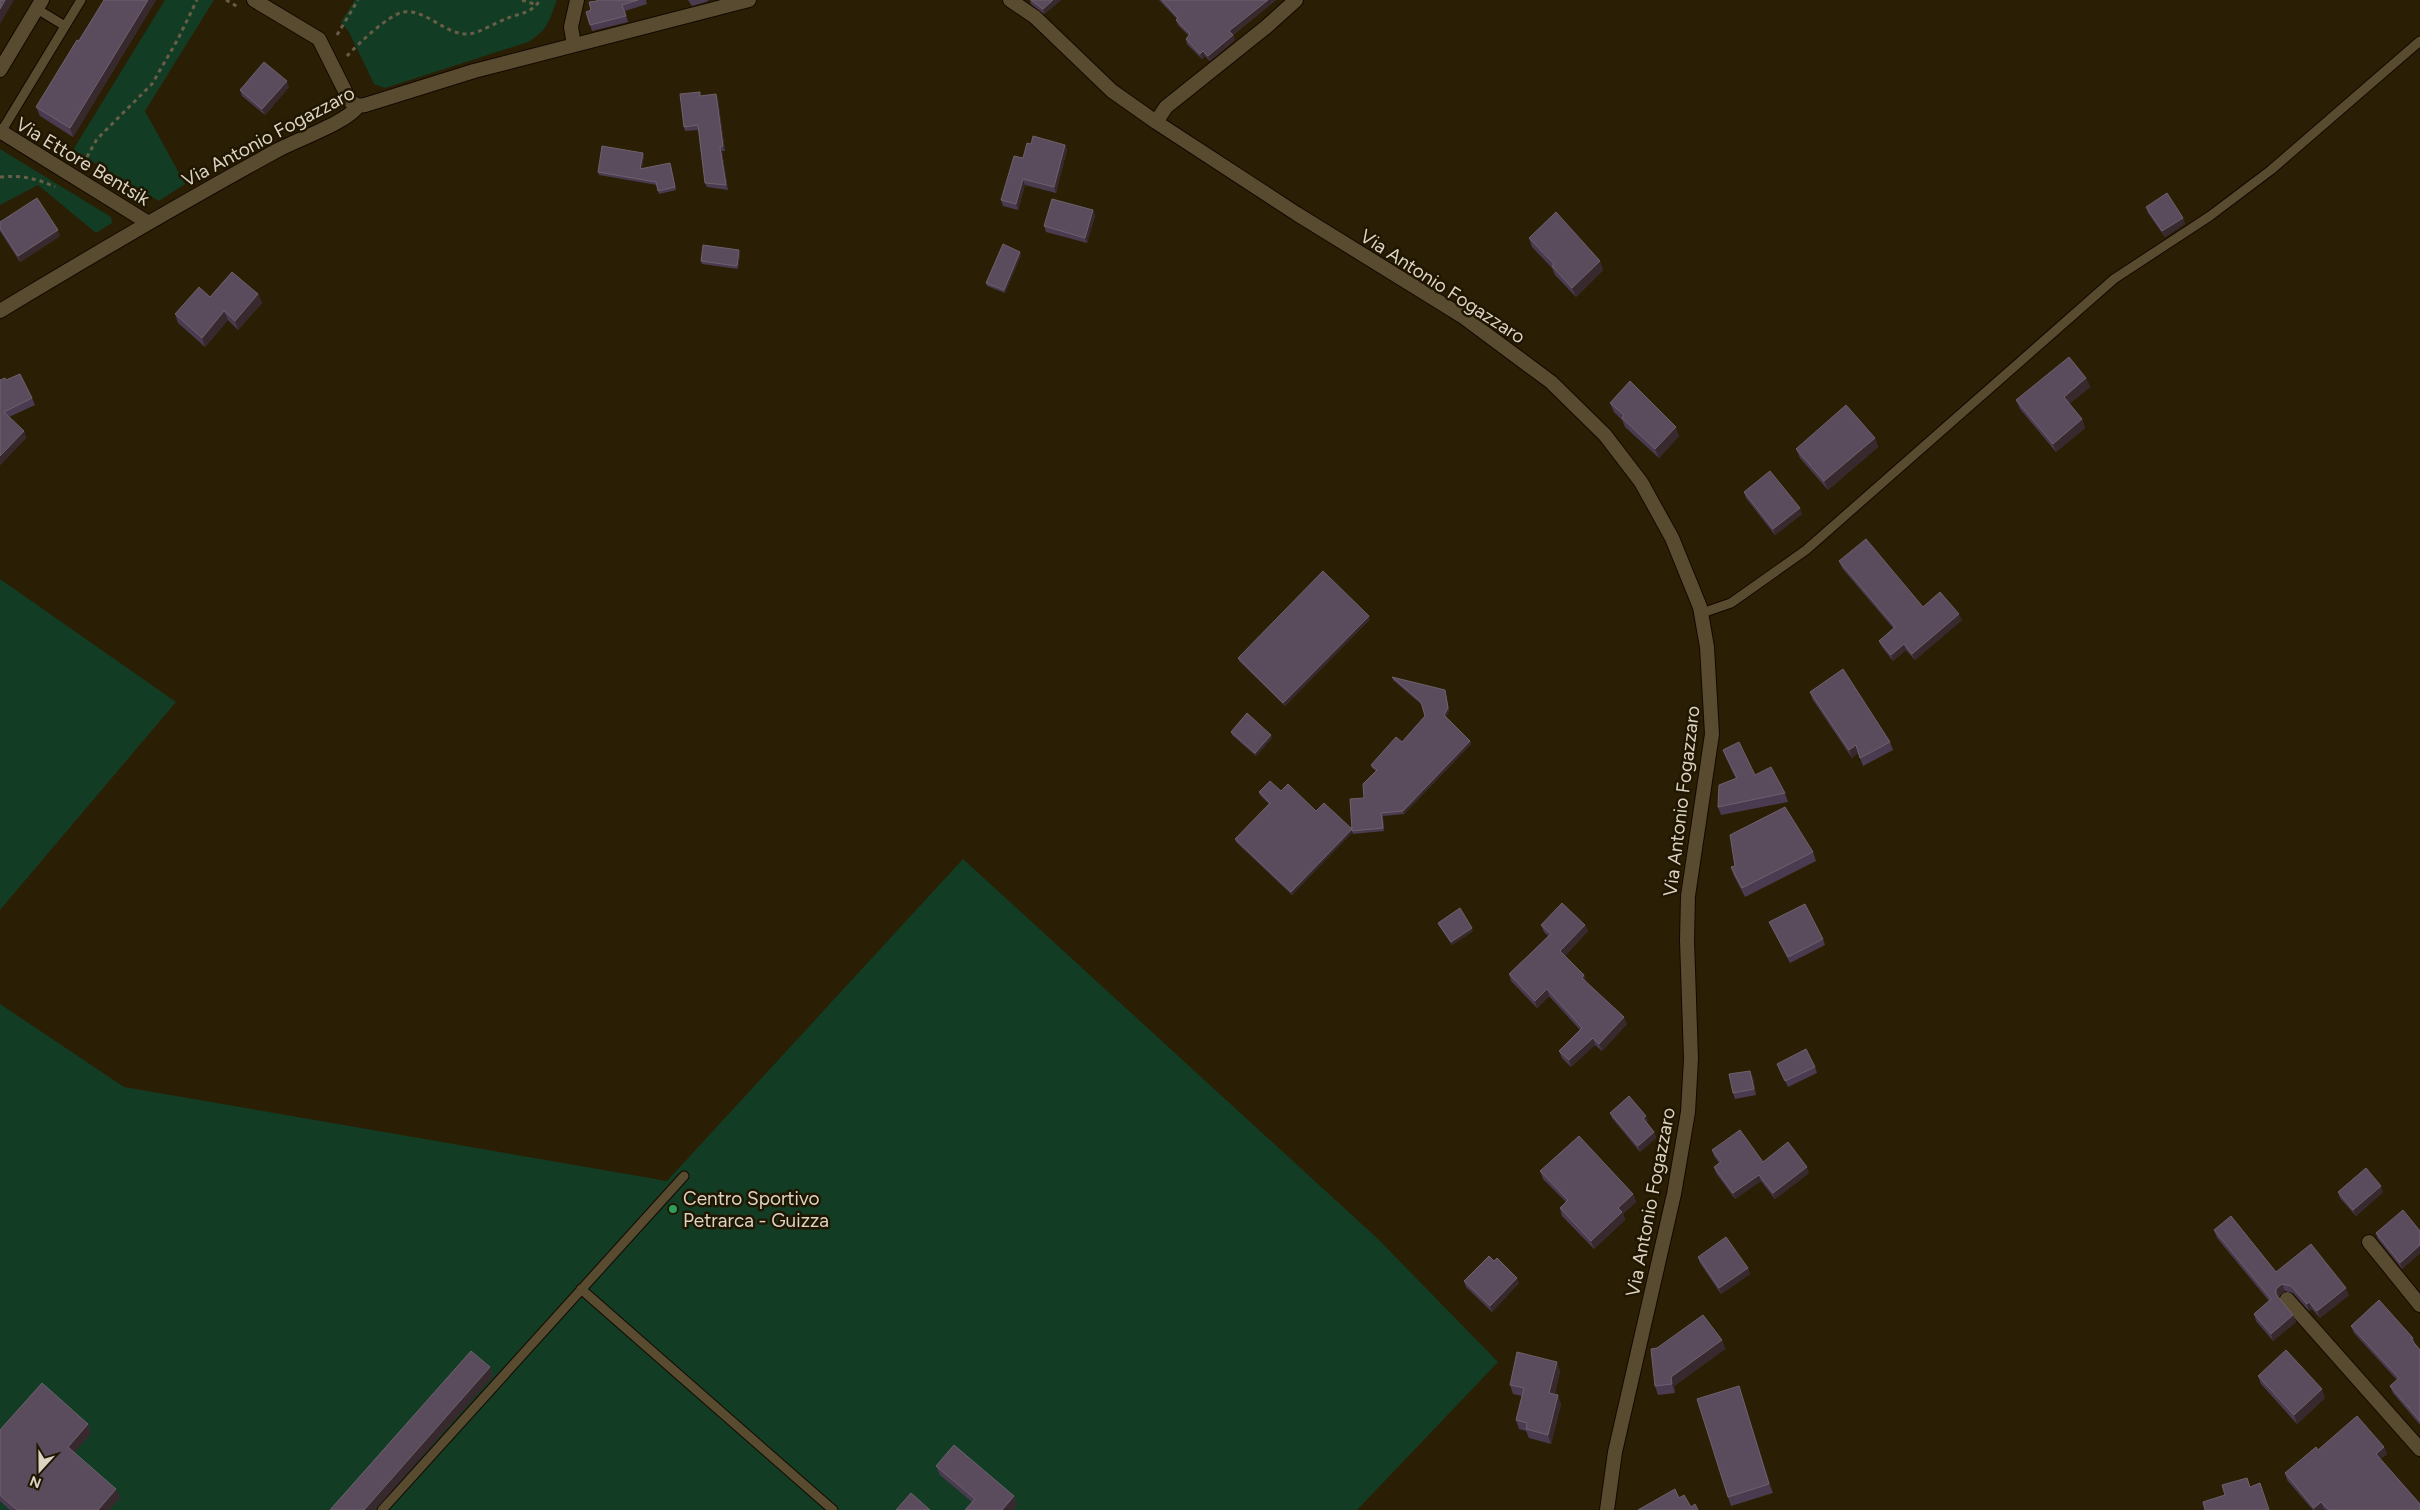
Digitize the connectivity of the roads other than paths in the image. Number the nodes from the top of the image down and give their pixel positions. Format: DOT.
graph roads {
  1 [pos="81,0"];
  2 [pos="254,0"];
  3 [pos="577,0"];
  4 [pos="749,0"];
  5 [pos="1010,0"];
  6 [pos="1296,0"];
  7 [pos="39,4"];
  8 [pos="64,26"];
  9 [pos="2420,41"];
  10 [pos="574,45"];
  11 [pos="0,70"];
  12 [pos="358,106"];
  13 [pos="1156,122"];
  14 [pos="0,132"];
  15 [pos="147,222"];
  16 [pos="0,311"];
  17 [pos="1702,613"];
  18 [pos="684,1176"];
  19 [pos="2369,1242"];
  20 [pos="581,1289"];
  21 [pos="2287,1299"];
  22 [pos="2420,1304"];
  23 [pos="2420,1449"];
  24 [pos="382,1510"];
  25 [pos="834,1510"];
  26 [pos="1607,1510"];
  1 -- 8 [label="lane"];
  2 -- 12 [label="street"];
  3 -- 10 [label="street"];
  4 -- 10 [label="street, Via Antonio Fogazzaro"];
  5 -- 13 [label="street, Via Antonio Fogazzaro"];
  6 -- 13 [label="street"];
  7 -- 8 [label="lane"];
  7 -- 11 [label="street"];
  8 -- 14 [label="lane"];
  9 -- 17 [label="lane"];
  10 -- 12 [label="street, Via Antonio Fogazzaro"];
  12 -- 15 [label="street, Via Antonio Fogazzaro"];
  13 -- 17 [label="street, Via Antonio Fogazzaro"];
  14 -- 15 [label="street, Via Ettore Bentsik"];
  15 -- 16 [label="street, Via Antonio Fogazzaro"];
  17 -- 26 [label="street, Via Antonio Fogazzaro"];
  18 -- 20 [label="lane"];
  19 -- 22 [label="street"];
  20 -- 24 [label="lane"];
  20 -- 25 [label="lane"];
  21 -- 23 [label="street"];
}
